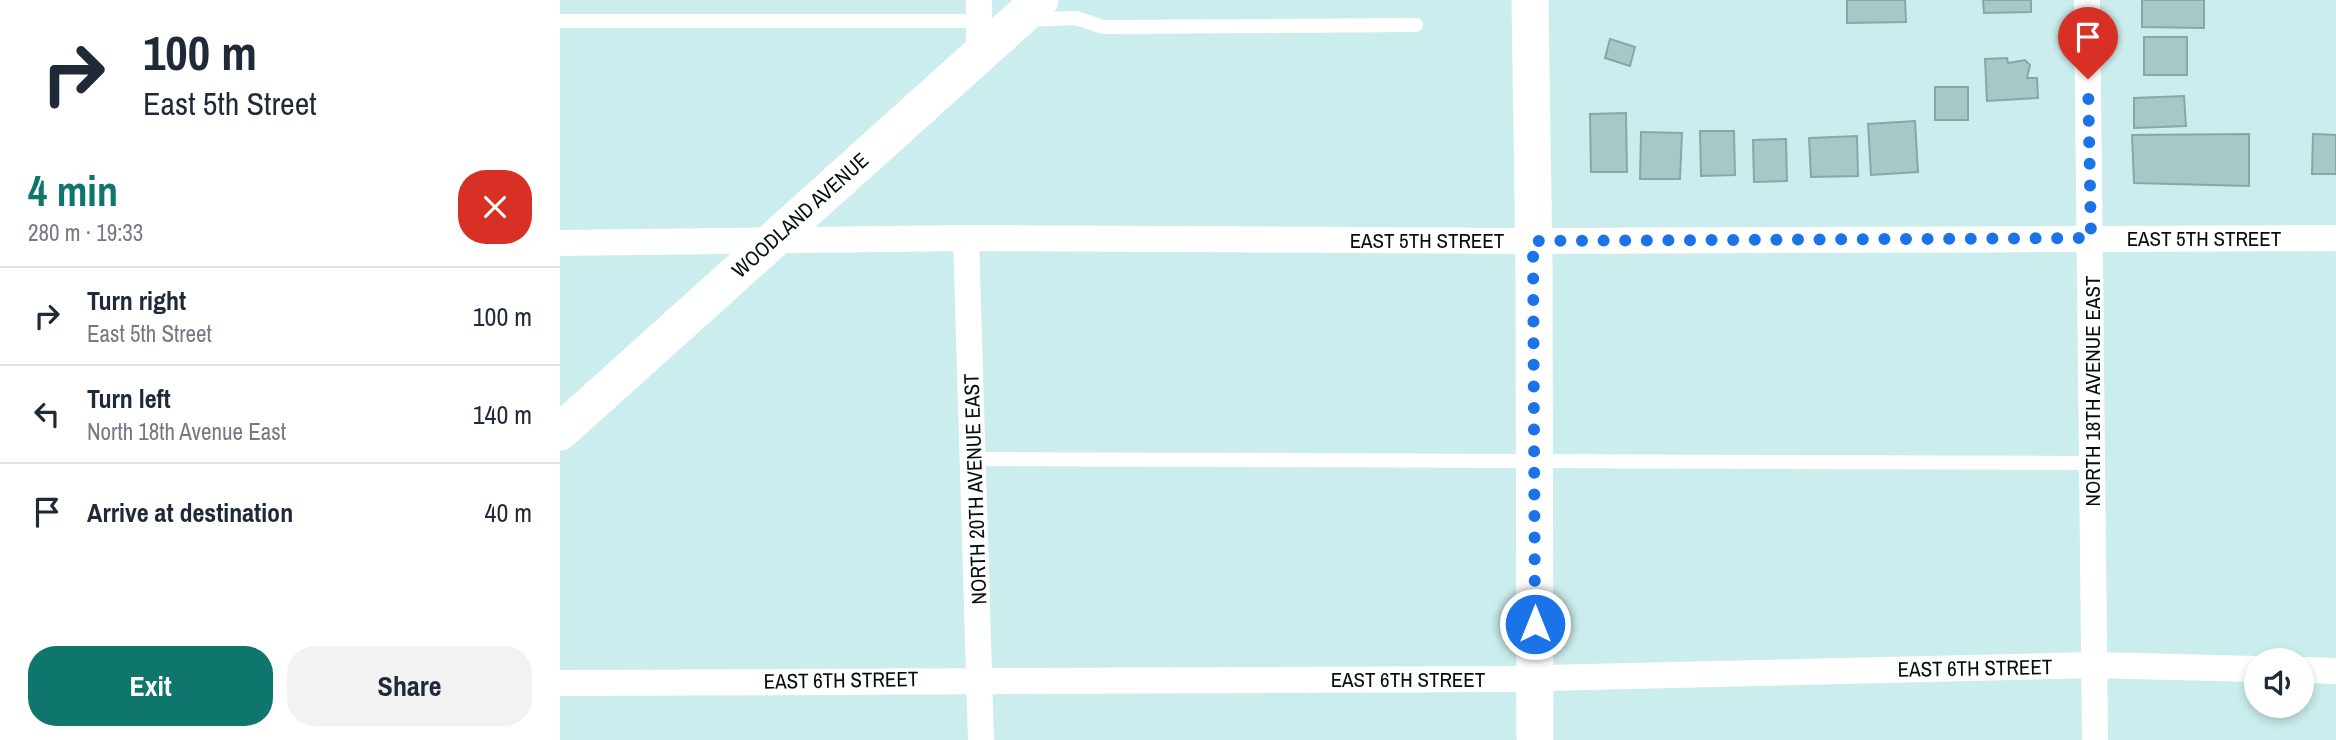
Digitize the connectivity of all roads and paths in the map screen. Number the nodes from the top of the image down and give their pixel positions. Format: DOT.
graph roads {
  1 [pos="1530,0"];
  2 [pos="2087,0"];
  3 [pos="978,10"];
  4 [pos="1030,10"];
  5 [pos="560,21"];
  6 [pos="1416,25"];
  7 [pos="979,58"];
  8 [pos="966,238"];
  9 [pos="2091,238"];
  10 [pos="2336,238"];
  11 [pos="1533,241"];
  12 [pos="560,243"];
  13 [pos="768,243"];
  14 [pos="560,432"];
  15 [pos="974,459"];
  16 [pos="1535,462"];
  17 [pos="2092,463"];
  18 [pos="2093,666"];
  19 [pos="2244,669"];
  20 [pos="2314,670"];
  21 [pos="2336,671"];
  22 [pos="1535,678"];
  23 [pos="982,679"];
  24 [pos="560,683"];
  25 [pos="981,740"];
  26 [pos="1535,740"];
  27 [pos="2095,740"];
  1 -- 11 [label="street"];
  2 -- 9 [label="street, NORTH 18TH AVENUE EAST"];
  3 -- 4 [label="lane"];
  3 -- 5 [label="lane"];
  3 -- 7 [label="street"];
  4 -- 6 [label="lane"];
  4 -- 7 [label="street, WOODLAND AVENUE"];
  7 -- 13 [label="street, WOODLAND AVENUE"];
  8 -- 11 [label="street, EAST 5TH STREET"];
  8 -- 13 [label="street, EAST 5TH STREET"];
  8 -- 15 [label="street, NORTH 20TH AVENUE EAST"];
  9 -- 10 [label="street, EAST 5TH STREET"];
  9 -- 11 [label="street, EAST 5TH STREET"];
  9 -- 17 [label="street, NORTH 18TH AVENUE EAST"];
  11 -- 16 [label="street"];
  12 -- 13 [label="street, EAST 5TH STREET"];
  13 -- 14 [label="street, WOODLAND AVENUE"];
  15 -- 16 [label="lane"];
  15 -- 23 [label="street, NORTH 20TH AVENUE EAST"];
  16 -- 17 [label="lane"];
  16 -- 22 [label="street"];
  17 -- 18 [label="street, NORTH 18TH AVENUE EAST"];
  18 -- 19 [label="street, EAST 6TH STREET"];
  18 -- 22 [label="street, EAST 6TH STREET"];
  18 -- 27 [label="street, NORTH 18TH AVENUE EAST"];
  20 -- 21 [label="street"];
  22 -- 23 [label="street, EAST 6TH STREET"];
  22 -- 26 [label="street"];
  23 -- 24 [label="street, EAST 6TH STREET"];
  23 -- 25 [label="street, NORTH 20TH AVENUE EAST"];
}
